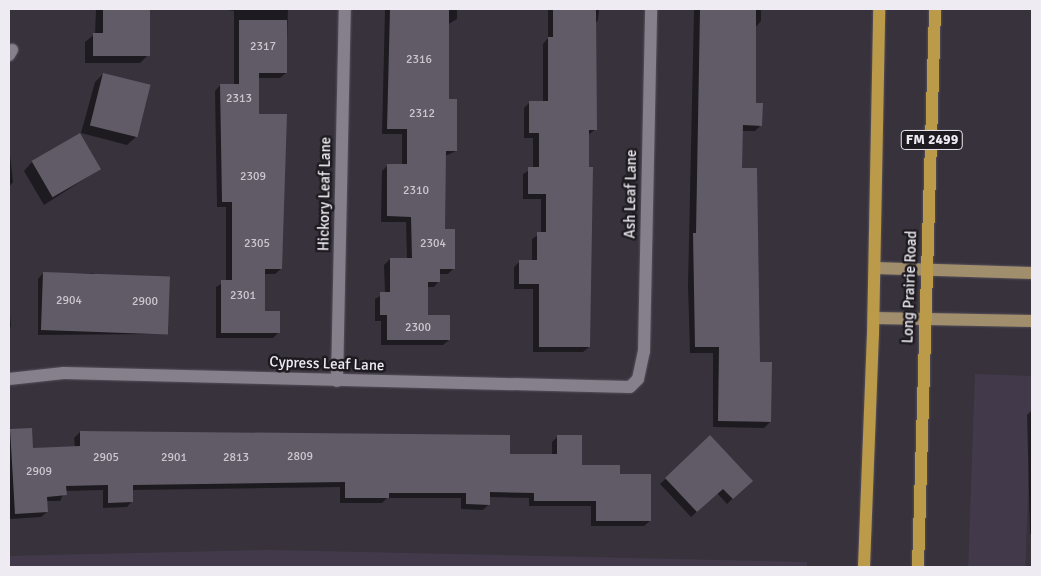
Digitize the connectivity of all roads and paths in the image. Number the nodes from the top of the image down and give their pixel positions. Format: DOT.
graph roads {
  1 [pos="345,9"];
  2 [pos="651,9"];
  3 [pos="879,9"];
  4 [pos="935,9"];
  5 [pos="875,268"];
  6 [pos="926,270"];
  7 [pos="1032,273"];
  8 [pos="874,318"];
  9 [pos="925,318"];
  10 [pos="1032,321"];
  11 [pos="11,379"];
  12 [pos="337,380"];
  13 [pos="638,380"];
  14 [pos="864,567"];
  15 [pos="918,567"];
  1 -- 12 [label="street, Hickory Leaf Lane"];
  2 -- 13 [label="street, Ash Leaf Lane"];
  3 -- 5 [label="main road"];
  4 -- 6 [label="main road, Long Prairie Road / FM 2499"];
  5 -- 6 [label="main road"];
  5 -- 8 [label="main road"];
  6 -- 7 [label="main road"];
  6 -- 9 [label="main road, Long Prairie Road / FM 2499"];
  8 -- 9 [label="main road"];
  8 -- 14 [label="main road"];
  9 -- 10 [label="main road"];
  9 -- 15 [label="main road, Long Prairie Road / FM 2499"];
  11 -- 12 [label="street, Cypress Leaf Lane"];
  12 -- 13 [label="street, Cypress Leaf Lane"];
}
